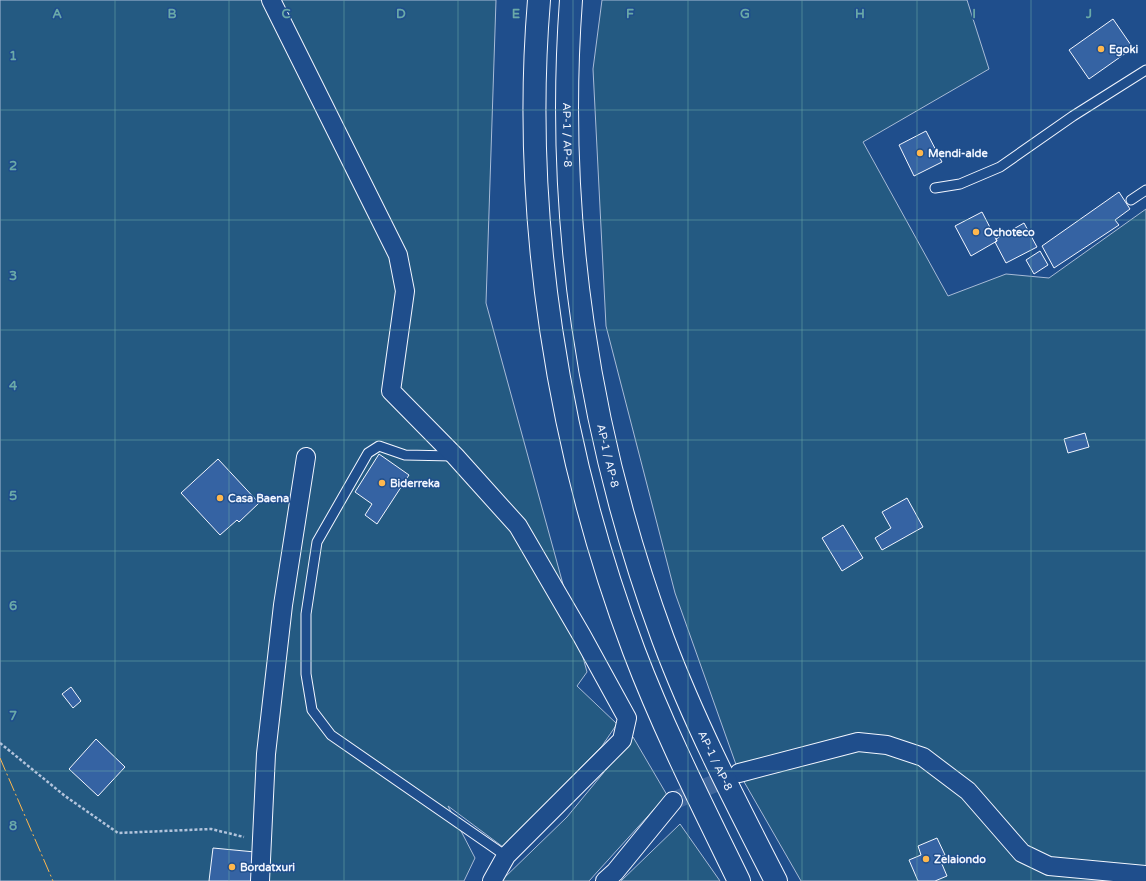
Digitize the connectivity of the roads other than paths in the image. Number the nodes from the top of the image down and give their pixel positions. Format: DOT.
graph roads {
  1 [pos="271,0"];
  2 [pos="539,0"];
  3 [pos="571,0"];
  4 [pos="1146,70"];
  5 [pos="935,188"];
  6 [pos="1146,190"];
  7 [pos="1131,200"];
  8 [pos="455,456"];
  9 [pos="306,457"];
  10 [pos="739,773"];
  11 [pos="673,801"];
  12 [pos="506,856"];
  13 [pos="1146,875"];
  14 [pos="260,881"];
  15 [pos="492,881"];
  16 [pos="605,881"];
  17 [pos="739,881"];
  18 [pos="776,881"];
  1 -- 8 [label="street"];
  2 -- 17 [label="highway"];
  3 -- 18 [label="highway, AP-1 / AP-8"];
  4 -- 5 [label="lane"];
  6 -- 7 [label="lane"];
  8 -- 12 [label="street"];
  8 -- 12 [label="lane"];
  9 -- 14 [label="street"];
  10 -- 13 [label="street"];
  11 -- 16 [label="street"];
  12 -- 15 [label="street"];
}
